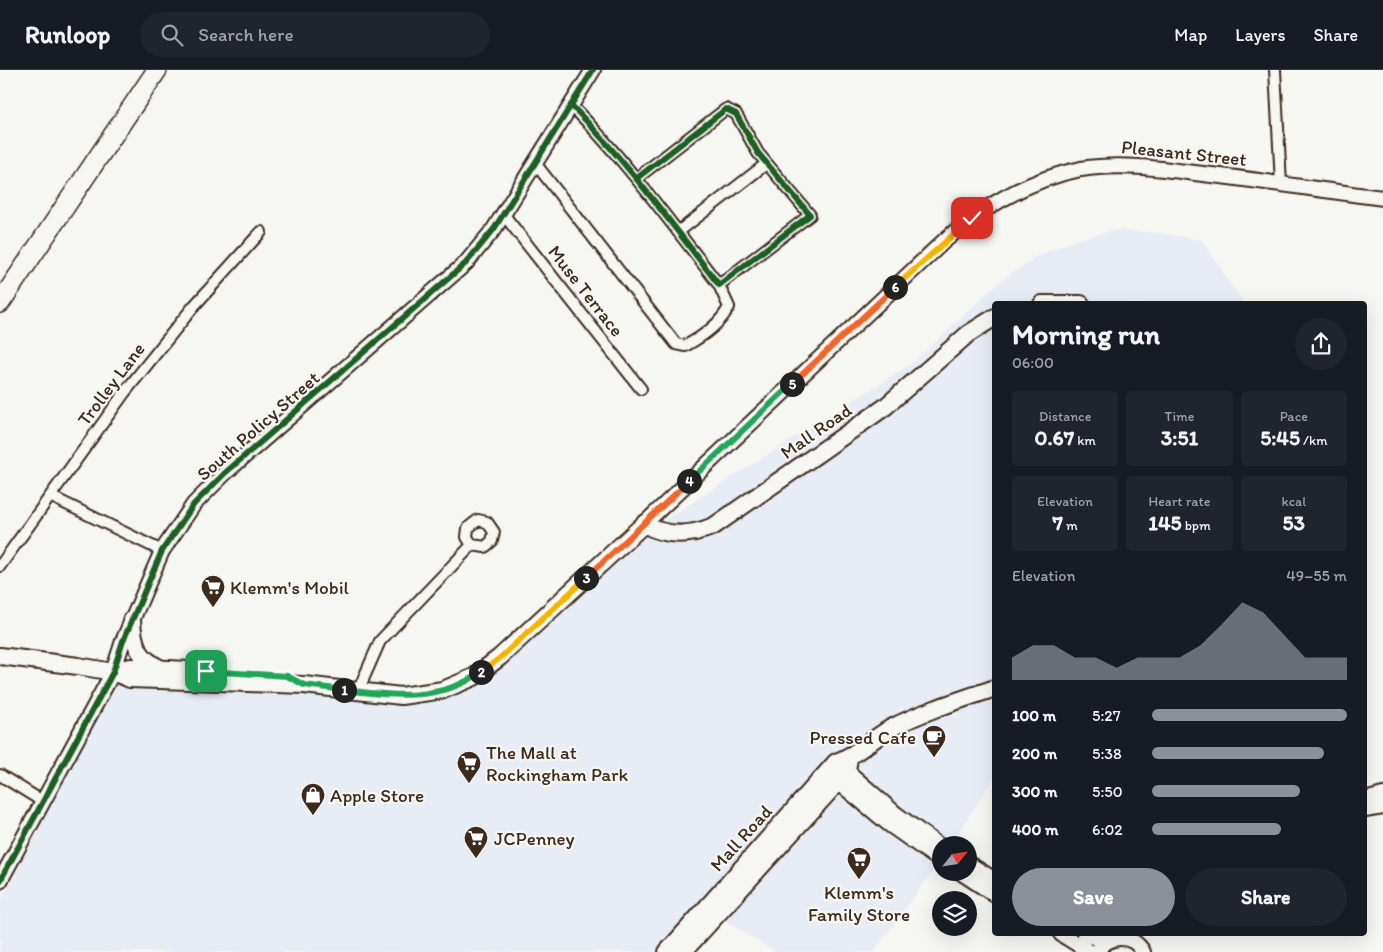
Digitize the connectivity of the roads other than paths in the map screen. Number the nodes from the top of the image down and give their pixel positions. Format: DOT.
graph roads {
  1 [pos="157,70"];
  2 [pos="593,70"];
  3 [pos="1275,70"];
  4 [pos="571,105"];
  5 [pos="535,163"];
  6 [pos="766,164"];
  7 [pos="637,178"];
  8 [pos="1281,184"];
  9 [pos="1383,198"];
  10 [pos="504,215"];
  11 [pos="261,232"];
  12 [pos="678,232"];
  13 [pos="719,285"];
  14 [pos="0,303"];
  15 [pos="992,319"];
  16 [pos="641,389"];
  17 [pos="52,497"];
  18 [pos="644,524"];
  19 [pos="472,545"];
  20 [pos="162,551"];
  21 [pos="0,566"];
  22 [pos="132,620"];
  23 [pos="0,656"];
  24 [pos="160,668"];
  25 [pos="113,672"];
  26 [pos="304,685"];
  27 [pos="992,689"];
  28 [pos="358,692"];
  29 [pos="839,769"];
  30 [pos="0,776"];
  31 [pos="1383,795"];
  32 [pos="1367,799"];
  33 [pos="42,801"];
  34 [pos="1383,807"];
  35 [pos="1367,810"];
  36 [pos="932,840"];
  37 [pos="932,855"];
  38 [pos="978,870"];
  39 [pos="992,878"];
  40 [pos="0,881"];
  41 [pos="974,881"];
  42 [pos="992,893"];
  43 [pos="1064,936"];
  44 [pos="1088,936"];
  45 [pos="1124,936"];
  46 [pos="1146,936"];
  47 [pos="1102,947"];
  48 [pos="1142,950"];
  49 [pos="666,952"];
  50 [pos="683,952"];
  51 [pos="1090,952"];
  1 -- 14 [label="highway"];
  2 -- 4 [label="main road, South Policy Street"];
  3 -- 8 [label="street"];
  4 -- 5 [label="main road, South Policy Street"];
  4 -- 7 [label="street"];
  5 -- 10 [label="main road, South Policy Street"];
  5 -- 13 [label="street"];
  6 -- 7 [label="street"];
  6 -- 12 [label="street"];
  6 -- 13 [label="street"];
  7 -- 12 [label="street"];
  8 -- 9 [label="main road, Pleasant Street"];
  8 -- 18 [label="main road, Pleasant Street"];
  10 -- 16 [label="street, Muse Terrace"];
  10 -- 20 [label="main road, South Policy Street"];
  11 -- 17 [label="street, Trolley Lane"];
  12 -- 13 [label="street"];
  15 -- 18 [label="main road, Mall Road"];
  17 -- 20 [label="street"];
  17 -- 21 [label="street, Trolley Lane"];
  18 -- 28 [label="main road, Pleasant Street"];
  19 -- 28 [label="street"];
  20 -- 22 [label="main road, South Policy Street"];
  22 -- 24 [label="main road"];
  22 -- 25 [label="main road, South Policy Street"];
  23 -- 25 [label="main road"];
  24 -- 25 [label="main road, Pleasant Street"];
  24 -- 26 [label="main road, Pleasant Street"];
  25 -- 26 [label="main road, Pleasant Street"];
  25 -- 33 [label="main road, South Policy Street"];
  26 -- 28 [label="main road, Pleasant Street"];
  27 -- 29 [label="main road, Mall Road"];
  29 -- 36 [label="main road"];
  29 -- 37 [label="main road"];
  29 -- 49 [label="main road, Mall Road"];
  29 -- 50 [label="main road, Mall Road"];
  30 -- 33 [label="street"];
  31 -- 32 [label="main road"];
  33 -- 40 [label="main road, South Policy Street"];
  34 -- 35 [label="main road"];
  38 -- 39 [label="main road"];
  41 -- 42 [label="main road"];
  43 -- 51 [label="main road"];
  44 -- 47 [label="main road"];
  45 -- 47 [label="main road"];
  45 -- 48 [label="main road"];
  46 -- 48 [label="main road"];
}
